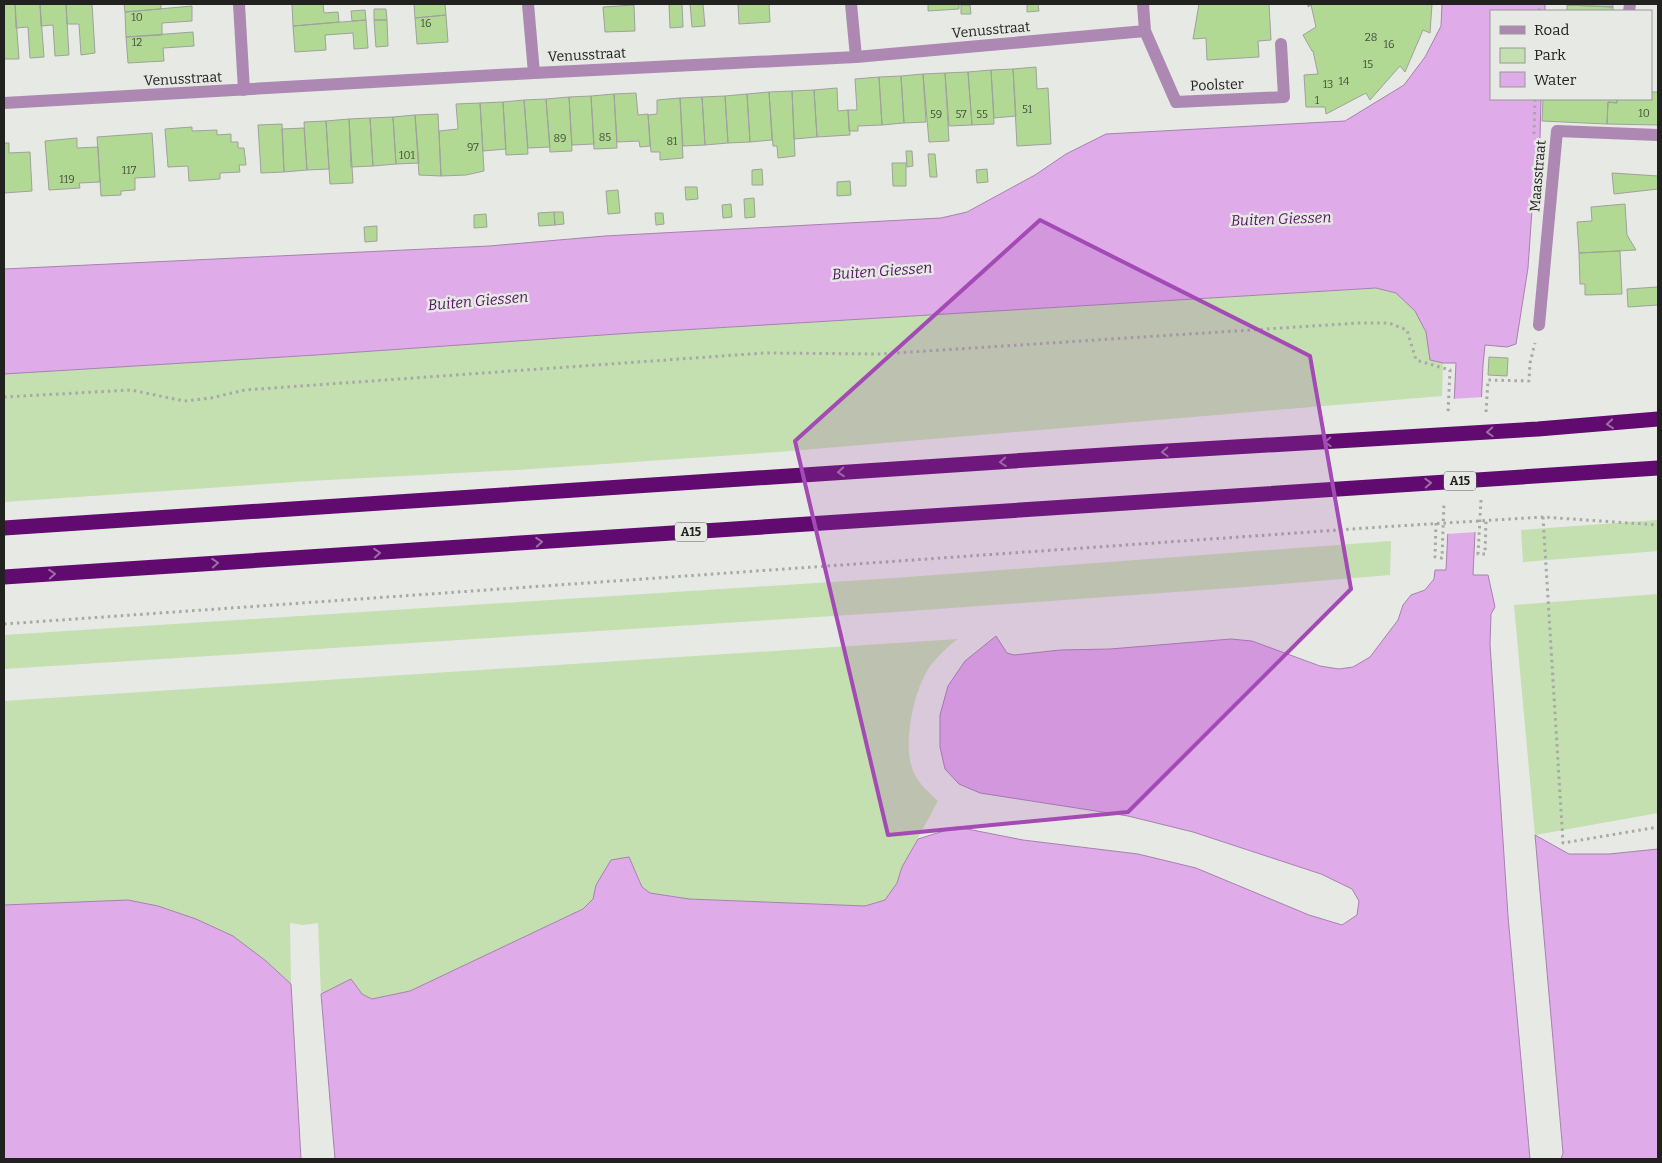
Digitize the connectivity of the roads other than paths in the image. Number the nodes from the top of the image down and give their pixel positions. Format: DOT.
graph roads {
  1 [pos="239,4"];
  2 [pos="528,4"];
  3 [pos="851,4"];
  4 [pos="1143,4"];
  5 [pos="1145,31"];
  6 [pos="1281,44"];
  7 [pos="856,57"];
  8 [pos="534,73"];
  9 [pos="244,90"];
  10 [pos="4,103"];
  11 [pos="1658,135"];
  12 [pos="1539,325"];
  13 [pos="1658,420"];
  14 [pos="1658,468"];
  15 [pos="4,528"];
  16 [pos="4,577"];
  1 -- 9 [label="street"];
  2 -- 8 [label="street"];
  3 -- 7 [label="street"];
  4 -- 5 [label="street"];
  5 -- 6 [label="street, Poolster"];
  5 -- 7 [label="street, Venusstraat"];
  7 -- 8 [label="street, Venusstraat"];
  8 -- 9 [label="street, Venusstraat"];
  9 -- 10 [label="street, Venusstraat"];
  11 -- 12 [label="street, Maasstraat"];
  13 -- 15 [label="highway, one-way"];
  16 -- 14 [label="highway, A15, one-way"];
}
